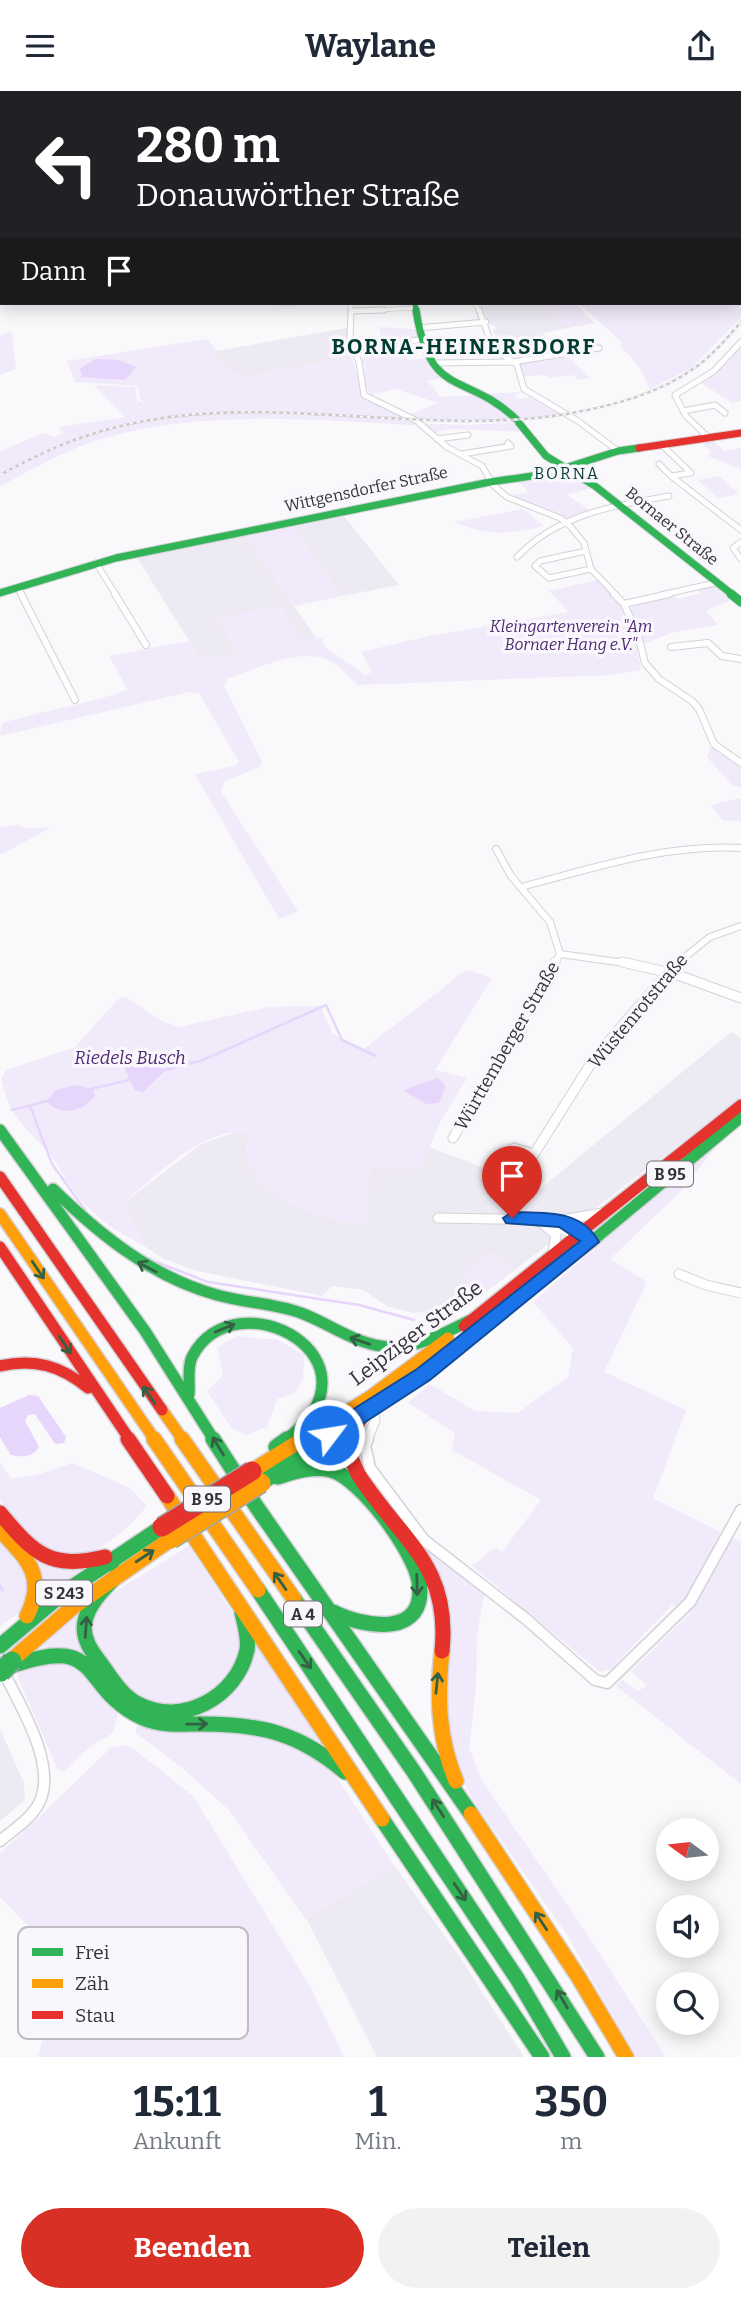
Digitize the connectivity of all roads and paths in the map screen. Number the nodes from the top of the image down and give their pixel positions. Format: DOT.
graph roads {
  1 [pos="351,305"];
  2 [pos="415,305"];
  3 [pos="476,305"];
  4 [pos="353,311"];
  5 [pos="486,322"];
  6 [pos="421,333"];
  7 [pos="741,342"];
  8 [pos="599,348"];
  9 [pos="352,351"];
  10 [pos="513,362"];
  11 [pos="433,363"];
  12 [pos="683,411"];
  13 [pos="725,413"];
  14 [pos="741,433"];
  15 [pos="468,435"];
  16 [pos="437,439"];
  17 [pos="710,439"];
  18 [pos="508,443"];
  19 [pos="663,446"];
  20 [pos="618,451"];
  21 [pos="461,454"];
  22 [pos="659,464"];
  23 [pos="567,467"];
  24 [pos="671,476"];
  25 [pos="490,482"];
  26 [pos="669,496"];
  27 [pos="622,507"];
  28 [pos="565,522"];
  29 [pos="741,530"];
  30 [pos="741,542"];
  31 [pos="586,551"];
  32 [pos="517,557"];
  33 [pos="741,559"];
  34 [pos="96,563"];
  35 [pos="591,569"];
  36 [pos="715,583"];
  37 [pos="18,587"];
  38 [pos="0,593"];
  39 [pos="741,602"];
  40 [pos="624,604"];
  41 [pos="146,645"];
  42 [pos="671,647"];
  43 [pos="741,659"];
  44 [pos="75,700"];
  45 [pos="741,763"];
  46 [pos="741,848"];
  47 [pos="496,849"];
  48 [pos="525,886"];
  49 [pos="741,926"];
  50 [pos="560,954"];
  51 [pos="669,972"];
  52 [pos="741,998"];
  53 [pos="741,1105"];
  54 [pos="741,1117"];
  55 [pos="0,1129"];
  56 [pos="453,1138"];
  57 [pos="514,1148"];
  58 [pos="28,1168"];
  59 [pos="0,1177"];
  60 [pos="606,1212"];
  61 [pos="0,1214"];
  62 [pos="438,1218"];
  63 [pos="533,1219"];
  64 [pos="562,1220"];
  65 [pos="583,1237"];
  66 [pos="0,1247"];
  67 [pos="553,1255"];
  68 [pos="679,1274"];
  69 [pos="741,1293"];
  70 [pos="471,1320"];
  71 [pos="0,1366"];
  72 [pos="104,1403"];
  73 [pos="191,1403"];
  74 [pos="369,1410"];
  75 [pos="257,1473"];
  76 [pos="741,1510"];
  77 [pos="0,1513"];
  78 [pos="0,1530"];
  79 [pos="167,1533"];
  80 [pos="130,1548"];
  81 [pos="119,1573"];
  82 [pos="238,1602"];
  83 [pos="323,1605"];
  84 [pos="2,1645"];
  85 [pos="5,1667"];
  86 [pos="370,1798"];
  87 [pos="472,1817"];
  88 [pos="0,1841"];
  89 [pos="542,2057"];
  90 [pos="563,2057"];
  91 [pos="597,2057"];
  92 [pos="626,2057"];
  1 -- 4 [label="street"];
  2 -- 4 [label="street"];
  2 -- 6 [label="main road"];
  3 -- 5 [label="street"];
  4 -- 9 [label="street"];
  5 -- 6 [label="street"];
  5 -- 10 [label="street"];
  6 -- 9 [label="street"];
  6 -- 11 [label="main road"];
  7 -- 12 [label="street"];
  8 -- 10 [label="street"];
  9 -- 16 [label="street"];
  10 -- 11 [label="street"];
  10 -- 20 [label="street"];
  11 -- 23 [label="main road, Bornaer Straße"];
  12 -- 13 [label="street"];
  12 -- 17 [label="street"];
  14 -- 17 [label="main road, Wittgensdorfer Straße"];
  15 -- 16 [label="street"];
  16 -- 21 [label="street"];
  17 -- 19 [label="main road, Wittgensdorfer Straße"];
  18 -- 21 [label="street"];
  19 -- 20 [label="main road, Wittgensdorfer Straße"];
  19 -- 24 [label="street"];
  20 -- 23 [label="main road, Wittgensdorfer Straße"];
  21 -- 25 [label="street"];
  22 -- 24 [label="street"];
  23 -- 25 [label="main road, Wittgensdorfer Straße"];
  23 -- 27 [label="main road, Bornaer Straße"];
  24 -- 29 [label="street"];
  25 -- 28 [label="street"];
  25 -- 34 [label="main road, Wittgensdorfer Straße"];
  26 -- 27 [label="street"];
  27 -- 28 [label="street"];
  27 -- 36 [label="main road, Bornaer Straße"];
  28 -- 31 [label="street"];
  28 -- 32 [label="street"];
  30 -- 33 [label="street"];
  31 -- 35 [label="street"];
  31 -- 35 [label="street"];
  34 -- 37 [label="main road, Wittgensdorfer Straße"];
  34 -- 41 [label="street"];
  35 -- 40 [label="street"];
  36 -- 39 [label="main road, Bornaer Straße"];
  36 -- 40 [label="street"];
  37 -- 38 [label="main road, Wittgensdorfer Straße"];
  37 -- 44 [label="street"];
  40 -- 45 [label="street"];
  42 -- 43 [label="street"];
  46 -- 48 [label="street"];
  47 -- 48 [label="street, Württemberger Straße"];
  48 -- 50 [label="street, Württemberger Straße"];
  49 -- 51 [label="street, Wüstenrotstraße"];
  50 -- 51 [label="street"];
  50 -- 56 [label="street, Württemberger Straße"];
  51 -- 52 [label="street"];
  51 -- 57 [label="street, Wüstenrotstraße"];
  53 -- 60 [label="main road, Leipziger Straße / B 95"];
  54 -- 65 [label="main road, Leipziger Straße / B 95"];
  55 -- 58 [label="main road"];
  70 -- 58 [label="main road, one-way"];
  58 -- 73 [label="main road"];
  91 -- 59 [label="main road, A 4, one-way"];
  60 -- 64 [label="street"];
  60 -- 65 [label="main road, Leipziger Straße / B 95"];
  61 -- 90 [label="main road, A 4, one-way"];
  62 -- 63 [label="street"];
  63 -- 64 [label="street"];
  63 -- 65 [label="street"];
  63 -- 67 [label="street"];
  64 -- 65 [label="street"];
  65 -- 67 [label="main road, Leipziger Straße / B 95"];
  65 -- 74 [label="main road, Leipziger Straße / B 95"];
  66 -- 72 [label="main road, one-way"];
  67 -- 70 [label="main road, Leipziger Straße / B 95"];
  68 -- 69 [label="street"];
  70 -- 75 [label="main road, Leipziger Straße / B 95"];
  71 -- 72 [label="main road"];
  72 -- 82 [label="main road"];
  73 -- 75 [label="main road, one-way"];
  83 -- 73 [label="main road, one-way"];
  74 -- 75 [label="main road, Leipziger Straße / B 95"];
  74 -- 76 [label="street"];
  87 -- 74 [label="main road, one-way"];
  75 -- 79 [label="main road, Leipziger Straße / B 95, bridge"];
  75 -- 83 [label="main road, one-way"];
  77 -- 80 [label="main road"];
  78 -- 84 [label="main road"];
  79 -- 80 [label="main road, Leipziger Straße / B 95"];
  81 -- 79 [label="main road, Leipziger Straße / B 95, one-way"];
  80 -- 84 [label="main road, Leipziger Straße / S 243"];
  82 -- 81 [label="main road, one-way"];
  81 -- 85 [label="main road, Leipziger Straße / S 243"];
  82 -- 86 [label="main road"];
  83 -- 87 [label="main road"];
  85 -- 86 [label="main road, one-way"];
  85 -- 88 [label="street"];
  86 -- 89 [label="main road"];
  92 -- 87 [label="main road, one-way"];
}
